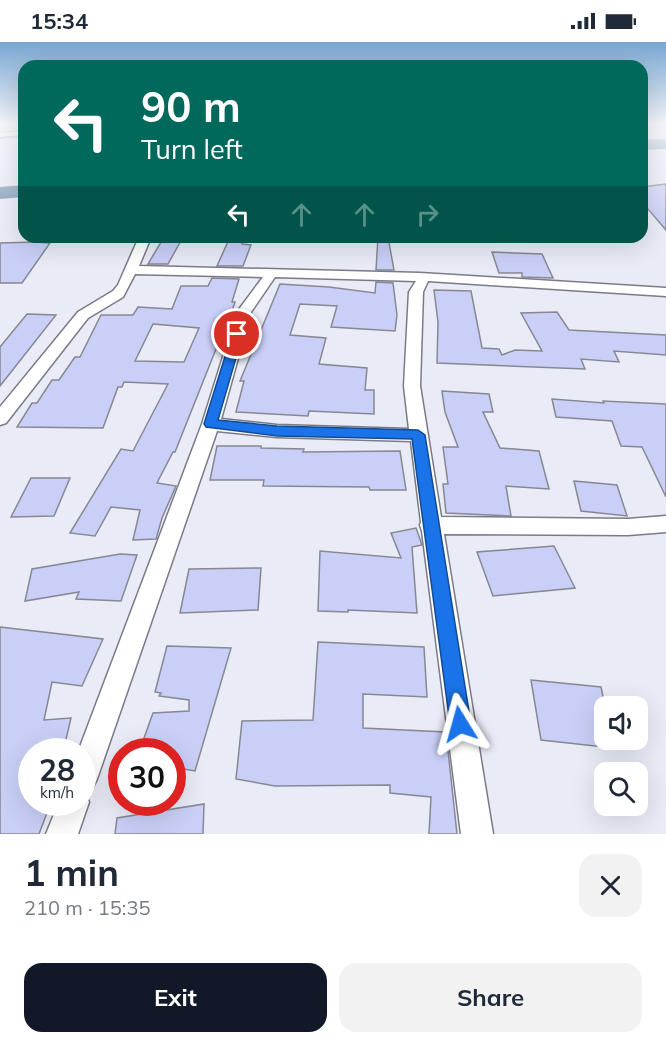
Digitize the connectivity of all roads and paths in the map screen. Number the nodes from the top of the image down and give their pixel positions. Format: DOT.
graph roads {
  1 [pos="142,243"];
  2 [pos="131,270"];
  3 [pos="272,273"];
  4 [pos="423,279"];
  5 [pos="666,292"];
  6 [pos="0,419"];
  7 [pos="211,424"];
  8 [pos="418,435"];
  9 [pos="666,524"];
  10 [pos="430,525"];
  11 [pos="96,740"];
  12 [pos="69,816"];
  13 [pos="62,834"];
  14 [pos="477,834"];
  1 -- 2 [label="street"];
  2 -- 3 [label="street"];
  2 -- 6 [label="street"];
  3 -- 4 [label="street"];
  3 -- 7 [label="street"];
  4 -- 5 [label="street"];
  4 -- 8 [label="street"];
  7 -- 8 [label="street"];
  7 -- 11 [label="street"];
  8 -- 10 [label="street"];
  9 -- 10 [label="street"];
  10 -- 14 [label="street"];
  12 -- 13 [label="street"];
}
